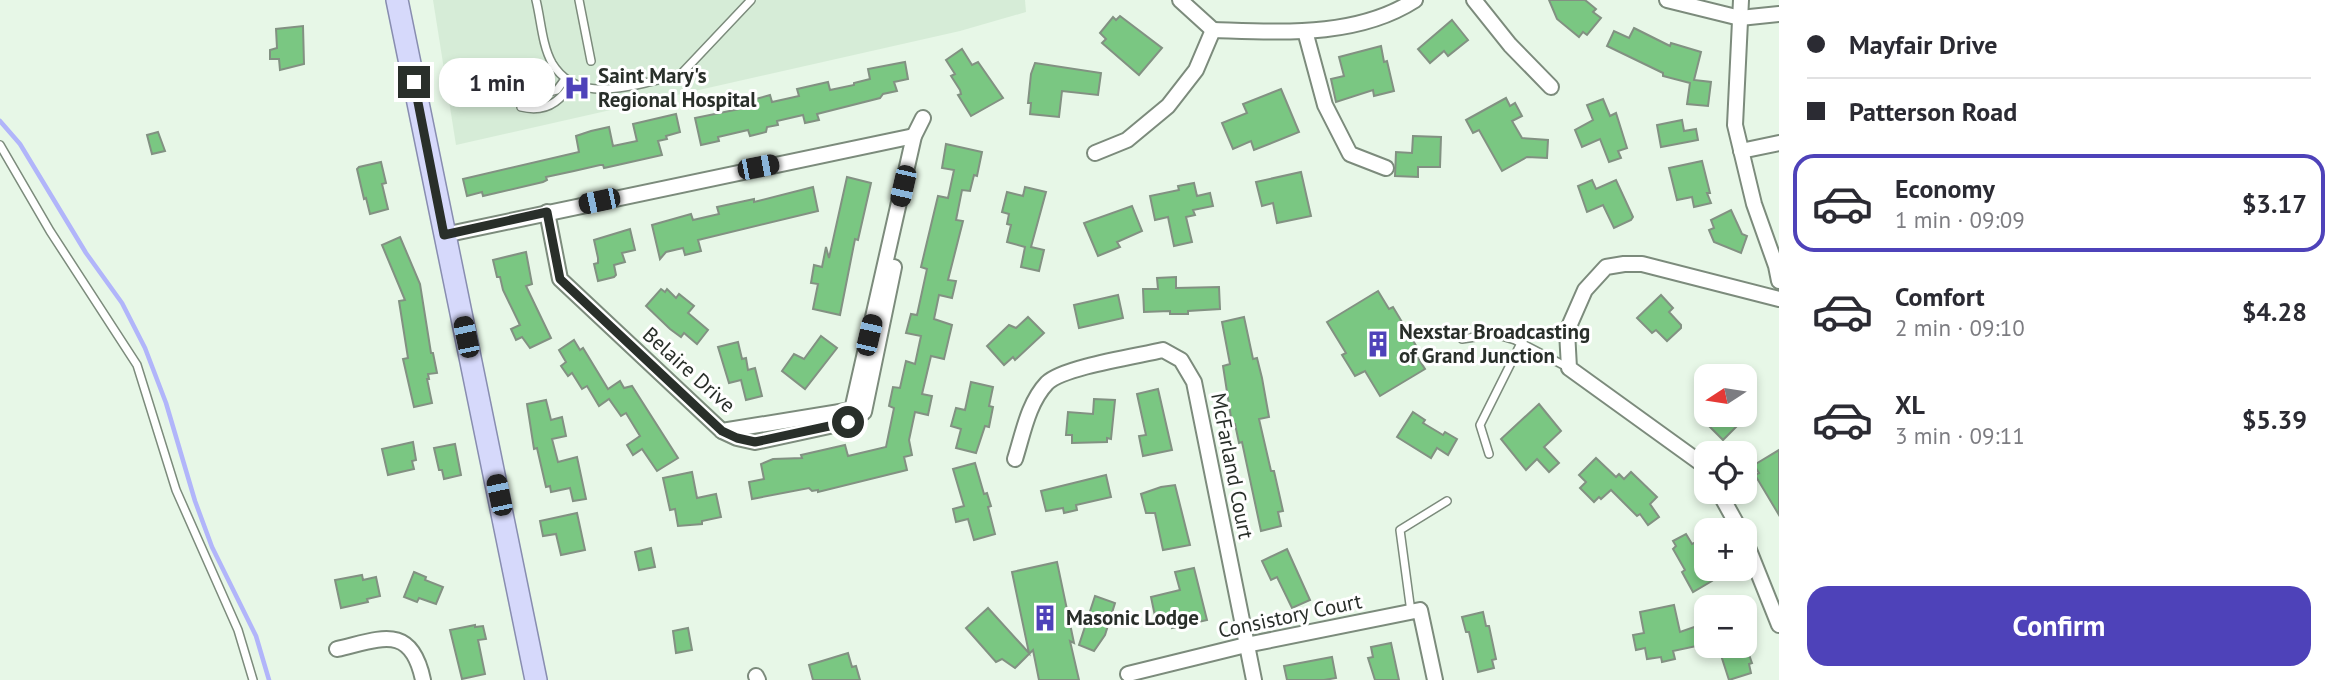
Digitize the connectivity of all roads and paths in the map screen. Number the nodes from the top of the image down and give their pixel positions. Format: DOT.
graph roads {
  1 [pos="397,0"];
  2 [pos="537,0"];
  3 [pos="579,0"];
  4 [pos="751,0"];
  5 [pos="1180,0"];
  6 [pos="1415,0"];
  7 [pos="1474,0"];
  8 [pos="1667,0"];
  9 [pos="1741,0"];
  10 [pos="1779,14"];
  11 [pos="1740,18"];
  12 [pos="1213,30"];
  13 [pos="1305,31"];
  14 [pos="591,61"];
  15 [pos="569,80"];
  16 [pos="1551,87"];
  17 [pos="923,118"];
  18 [pos="914,136"];
  19 [pos="1779,143"];
  20 [pos="0,145"];
  21 [pos="1741,151"];
  22 [pos="1095,153"];
  23 [pos="1386,168"];
  24 [pos="547,212"];
  25 [pos="444,235"];
  26 [pos="1779,281"];
  27 [pos="1779,299"];
  28 [pos="1462,339"];
  29 [pos="1521,343"];
  30 [pos="1569,368"];
  31 [pos="1489,454"];
  32 [pos="1694,458"];
  33 [pos="1015,459"];
  34 [pos="1447,501"];
  35 [pos="1757,570"];
  36 [pos="1416,611"];
  37 [pos="1779,625"];
  38 [pos="1246,645"];
  39 [pos="337,649"];
  40 [pos="1128,674"];
  41 [pos="253,680"];
  42 [pos="423,680"];
  43 [pos="536,680"];
  44 [pos="1254,680"];
  45 [pos="1435,680"];
  1 -- 25 [label="main road"];
  2 -- 15 [label="lane"];
  3 -- 14 [label="lane"];
  4 -- 15 [label="lane"];
  5 -- 12 [label="street"];
  6 -- 13 [label="street"];
  7 -- 16 [label="street"];
  8 -- 11 [label="street"];
  9 -- 11 [label="street"];
  10 -- 11 [label="street"];
  11 -- 21 [label="street"];
  12 -- 13 [label="street"];
  12 -- 22 [label="street"];
  13 -- 23 [label="street"];
  15 -- 15 [label="lane"];
  17 -- 18 [label="street"];
  18 -- 24 [label="street"];
  18 -- 24 [label="street, Belaire Drive"];
  19 -- 21 [label="street"];
  20 -- 41 [label="lane"];
  21 -- 26 [label="street"];
  24 -- 25 [label="street"];
  25 -- 43 [label="main road"];
  27 -- 30 [label="street"];
  28 -- 29 [label="lane"];
  29 -- 30 [label="lane"];
  29 -- 31 [label="lane"];
  30 -- 32 [label="street"];
  33 -- 38 [label="street, McFarland Court"];
  34 -- 36 [label="lane"];
  35 -- 37 [label="street"];
  36 -- 38 [label="street, Consistory Court"];
  36 -- 45 [label="street"];
  38 -- 40 [label="street, Consistory Court"];
  38 -- 44 [label="street, McFarland Court"];
  39 -- 42 [label="street"];
}
